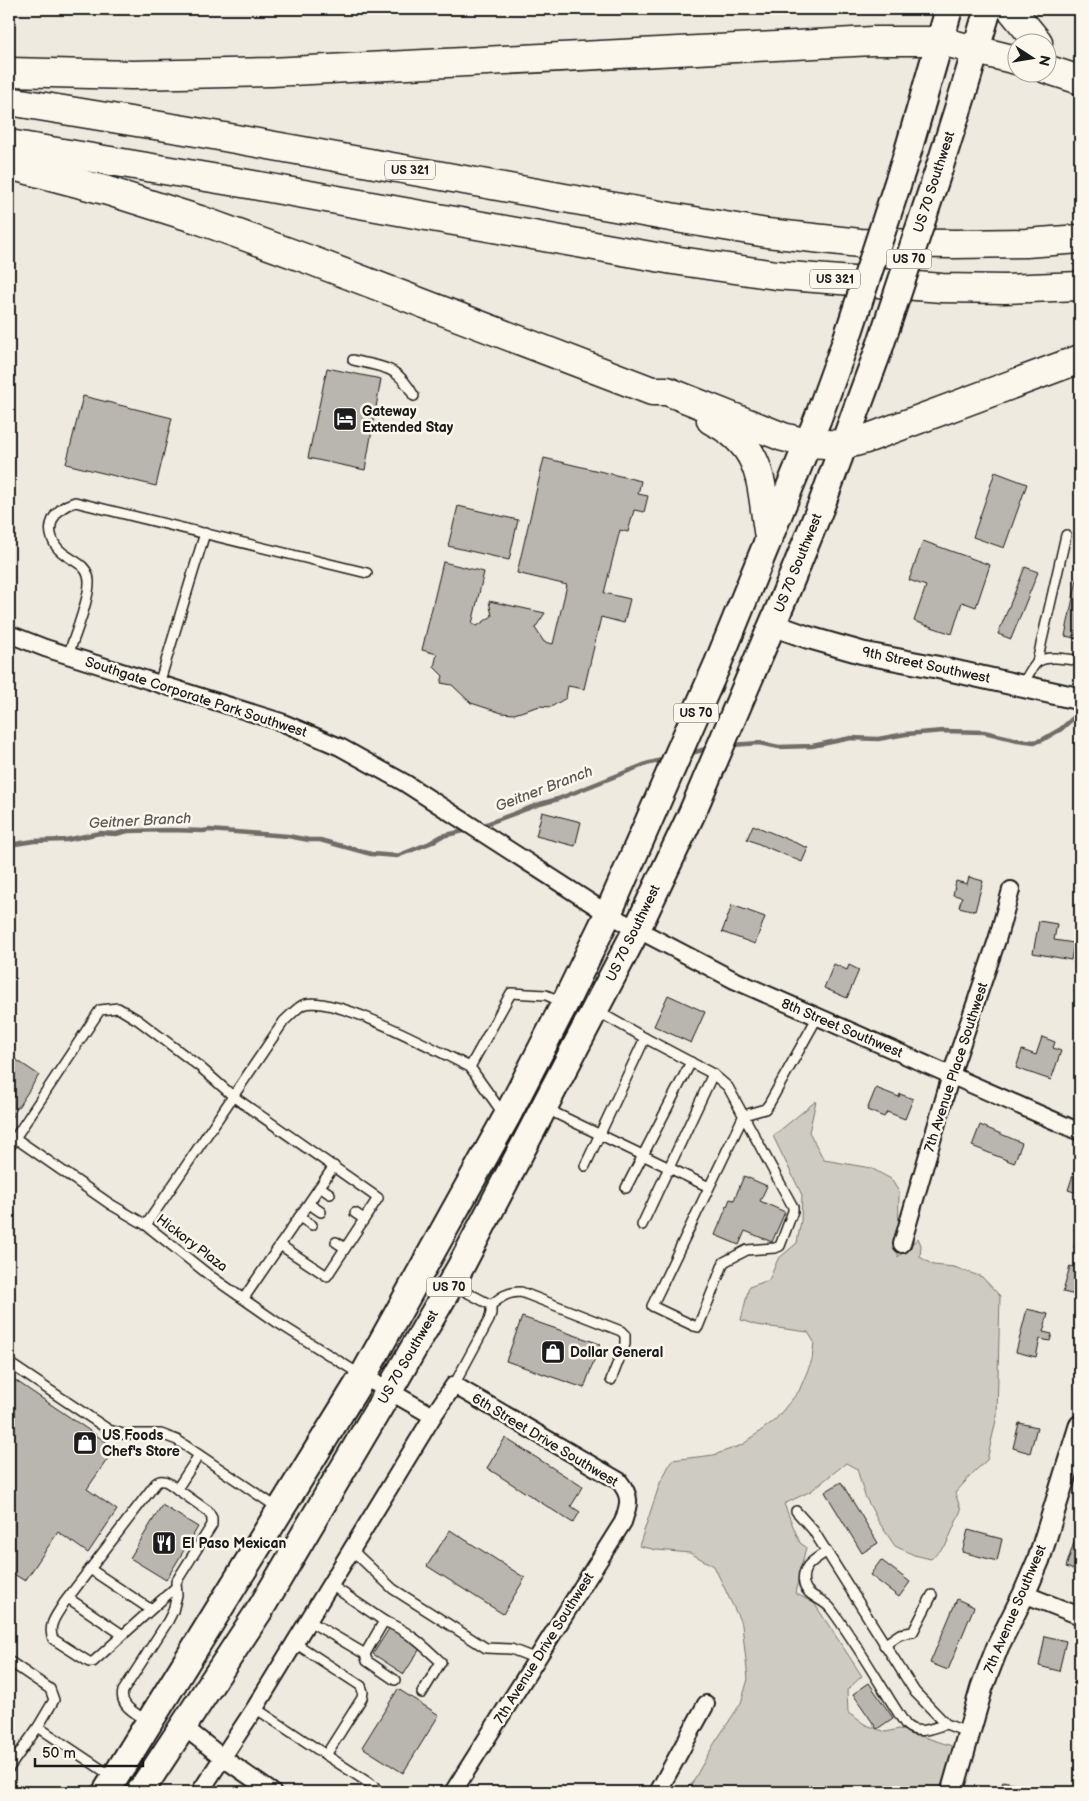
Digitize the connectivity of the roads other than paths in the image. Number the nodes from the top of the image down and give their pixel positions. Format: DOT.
graph roads {
  1 [pos="949,9"];
  2 [pos="988,9"];
  3 [pos="1011,9"];
  4 [pos="1030,32"];
  5 [pos="940,41"];
  6 [pos="976,50"];
  7 [pos="1006,58"];
  8 [pos="1056,64"];
  9 [pos="9,72"];
  10 [pos="1065,75"];
  11 [pos="9,101"];
  12 [pos="9,144"];
  13 [pos="9,165"];
  14 [pos="1080,239"];
  15 [pos="1080,286"];
  16 [pos="1080,359"];
  17 [pos="353,360"];
  18 [pos="652,391"];
  19 [pos="414,396"];
  20 [pos="808,443"];
  21 [pos="844,445"];
  22 [pos="205,533"];
  23 [pos="1066,535"];
  24 [pos="769,537"];
  25 [pos="367,573"];
  26 [pos="773,624"];
  27 [pos="9,634"];
  28 [pos="68,656"];
  29 [pos="1080,661"];
  30 [pos="1036,662"];
  31 [pos="159,684"];
  32 [pos="1022,685"];
  33 [pos="1080,698"];
  34 [pos="1011,890"];
  35 [pos="608,914"];
  36 [pos="637,929"];
  37 [pos="564,1003"];
  38 [pos="595,1010"];
  39 [pos="817,1018"];
  40 [pos="645,1038"];
  41 [pos="691,1062"];
  42 [pos="470,1067"];
  43 [pos="713,1074"];
  44 [pos="951,1076"];
  45 [pos="234,1097"];
  46 [pos="544,1105"];
  47 [pos="744,1115"];
  48 [pos="506,1118"];
  49 [pos="1080,1132"];
  50 [pos="600,1134"];
  51 [pos="15,1138"];
  52 [pos="9,1148"];
  53 [pos="643,1155"];
  54 [pos="334,1166"];
  55 [pos="585,1166"];
  56 [pos="669,1168"];
  57 [pos="320,1187"];
  58 [pos="709,1187"];
  59 [pos="626,1188"];
  60 [pos="330,1194"];
  61 [pos="308,1204"];
  62 [pos="321,1212"];
  63 [pos="355,1212"];
  64 [pos="299,1217"];
  65 [pos="364,1219"];
  66 [pos="146,1225"];
  67 [pos="312,1225"];
  68 [pos="642,1225"];
  69 [pos="345,1228"];
  70 [pos="354,1234"];
  71 [pos="336,1242"];
  72 [pos="902,1244"];
  73 [pos="280,1246"];
  74 [pos="345,1248"];
  75 [pos="450,1283"];
  76 [pos="244,1298"];
  77 [pos="491,1305"];
  78 [pos="9,1363"];
  79 [pos="363,1376"];
  80 [pos="611,1380"];
  81 [pos="454,1385"];
  82 [pos="389,1391"];
  83 [pos="433,1416"];
  84 [pos="1080,1426"];
  85 [pos="199,1455"];
  86 [pos="177,1489"];
  87 [pos="629,1501"];
  88 [pos="281,1511"];
  89 [pos="796,1511"];
  90 [pos="352,1550"];
  91 [pos="826,1552"];
  92 [pos="90,1569"];
  93 [pos="330,1585"];
  94 [pos="176,1587"];
  95 [pos="1024,1594"];
  96 [pos="932,1595"];
  97 [pos="68,1598"];
  98 [pos="150,1609"];
  99 [pos="1080,1616"];
  100 [pos="309,1621"];
  101 [pos="384,1621"];
  102 [pos="123,1636"];
  103 [pos="295,1643"];
  104 [pos="884,1644"];
  105 [pos="365,1654"];
  106 [pos="537,1659"];
  107 [pos="9,1661"];
  108 [pos="395,1680"];
  109 [pos="422,1693"];
  110 [pos="706,1704"];
  111 [pos="255,1708"];
  112 [pos="150,1723"];
  113 [pos="946,1724"];
  114 [pos="38,1727"];
  115 [pos="184,1727"];
  116 [pos="970,1733"];
  117 [pos="326,1755"];
  118 [pos="223,1758"];
  119 [pos="9,1768"];
  120 [pos="111,1786"];
  121 [pos="140,1792"];
  122 [pos="200,1792"];
  123 [pos="272,1792"];
  124 [pos="377,1792"];
  125 [pos="453,1792"];
  126 [pos="658,1792"];
  127 [pos="952,1792"];
  1 -- 5 [label="main road, US 70"];
  2 -- 6 [label="main road, US 70 Southwest / US 70"];
  3 -- 4 [label="highway"];
  5 -- 6 [label="highway"];
  5 -- 9 [label="highway"];
  5 -- 20 [label="main road, US 70, bridge"];
  6 -- 7 [label="highway"];
  6 -- 21 [label="main road, US 70 Southwest / US 70, bridge"];
  8 -- 10 [label="highway"];
  11 -- 14 [label="highway, US 321"];
  12 -- 15 [label="highway, US 321"];
  13 -- 18 [label="highway"];
  16 -- 21 [label="highway"];
  17 -- 19 [label="lane"];
  18 -- 20 [label="highway"];
  18 -- 24 [label="highway"];
  20 -- 21 [label="highway"];
  20 -- 24 [label="main road, US 70"];
  21 -- 26 [label="main road, US 70 Southwest / US 70"];
  22 -- 25 [label="lane"];
  22 -- 28 [label="lane"];
  22 -- 31 [label="lane"];
  23 -- 30 [label="lane"];
  24 -- 35 [label="main road, US 70"];
  26 -- 32 [label="street, 9th Street Southwest"];
  26 -- 36 [label="main road, US 70 Southwest / US 70"];
  27 -- 28 [label="street, Southgate Corporate Park Southwest"];
  28 -- 31 [label="street, Southgate Corporate Park Southwest"];
  29 -- 30 [label="lane"];
  30 -- 32 [label="lane"];
  31 -- 35 [label="street, Southgate Corporate Park Southwest"];
  32 -- 33 [label="street, 9th Street Southwest"];
  34 -- 44 [label="street, 7th Avenue Place Southwest"];
  35 -- 36 [label="street, 8th Street Southwest"];
  35 -- 37 [label="main road, US 70"];
  36 -- 38 [label="main road, US 70 Southwest / US 70"];
  36 -- 39 [label="street, 8th Street Southwest"];
  37 -- 42 [label="lane"];
  37 -- 48 [label="main road, US 70"];
  38 -- 40 [label="lane"];
  38 -- 46 [label="main road, US 70 Southwest / US 70"];
  39 -- 44 [label="street, 8th Street Southwest"];
  39 -- 47 [label="lane"];
  40 -- 41 [label="lane"];
  40 -- 50 [label="lane"];
  41 -- 43 [label="lane"];
  41 -- 53 [label="lane"];
  42 -- 45 [label="lane"];
  42 -- 48 [label="lane"];
  43 -- 47 [label="lane"];
  43 -- 56 [label="lane"];
  44 -- 49 [label="street, 8th Street Southwest"];
  44 -- 72 [label="street, 7th Avenue Place Southwest"];
  45 -- 51 [label="lane"];
  45 -- 54 [label="lane"];
  45 -- 66 [label="lane"];
  46 -- 50 [label="lane"];
  46 -- 75 [label="main road, US 70 Southwest / US 70"];
  47 -- 58 [label="lane"];
  47 -- 58 [label="lane"];
  48 -- 79 [label="main road, US 70"];
  50 -- 53 [label="lane"];
  50 -- 55 [label="lane"];
  51 -- 52 [label="lane"];
  51 -- 66 [label="lane, Hickory Plaza"];
  53 -- 56 [label="lane"];
  53 -- 59 [label="lane"];
  54 -- 57 [label="lane"];
  54 -- 65 [label="lane"];
  56 -- 58 [label="lane"];
  56 -- 68 [label="lane"];
  57 -- 60 [label="lane"];
  57 -- 61 [label="lane"];
  61 -- 62 [label="lane"];
  61 -- 64 [label="lane"];
  63 -- 65 [label="lane"];
  64 -- 67 [label="lane"];
  64 -- 73 [label="lane"];
  65 -- 70 [label="lane"];
  66 -- 76 [label="lane, Hickory Plaza"];
  69 -- 70 [label="lane"];
  70 -- 74 [label="lane"];
  71 -- 74 [label="lane"];
  73 -- 74 [label="lane"];
  73 -- 76 [label="lane"];
  75 -- 77 [label="lane"];
  75 -- 82 [label="main road, US 70 Southwest / US 70"];
  76 -- 79 [label="lane, Hickory Plaza"];
  77 -- 80 [label="lane"];
  77 -- 81 [label="lane"];
  78 -- 85 [label="lane"];
  79 -- 82 [label="street"];
  79 -- 88 [label="main road, US 70"];
  81 -- 83 [label="street"];
  81 -- 87 [label="street, 6th Street Drive Southwest"];
  82 -- 83 [label="street"];
  82 -- 115 [label="main road, US 70 Southwest / US 70"];
  83 -- 90 [label="street"];
  84 -- 95 [label="street, 7th Avenue Southwest"];
  85 -- 86 [label="lane"];
  85 -- 88 [label="lane"];
  86 -- 92 [label="lane"];
  86 -- 94 [label="lane"];
  87 -- 106 [label="street, 7th Avenue Drive Southwest"];
  88 -- 112 [label="main road, US 70"];
  89 -- 91 [label="lane"];
  90 -- 93 [label="street"];
  90 -- 106 [label="lane"];
  91 -- 104 [label="lane"];
  91 -- 113 [label="lane"];
  92 -- 97 [label="lane"];
  92 -- 98 [label="lane"];
  93 -- 100 [label="street"];
  93 -- 101 [label="lane"];
  94 -- 98 [label="lane"];
  94 -- 112 [label="lane"];
  95 -- 99 [label="street"];
  95 -- 116 [label="street, 7th Avenue Southwest"];
  96 -- 104 [label="lane"];
  97 -- 102 [label="lane"];
  97 -- 102 [label="lane"];
  98 -- 102 [label="lane"];
  100 -- 103 [label="street"];
  100 -- 105 [label="lane"];
  101 -- 105 [label="lane"];
  101 -- 109 [label="lane"];
  103 -- 111 [label="street"];
  103 -- 117 [label="lane"];
  104 -- 113 [label="lane"];
  105 -- 108 [label="lane"];
  106 -- 125 [label="street, 7th Avenue Drive Southwest"];
  107 -- 114 [label="lane"];
  110 -- 126 [label="street"];
  111 -- 117 [label="lane"];
  111 -- 118 [label="street"];
  112 -- 120 [label="main road, US 70"];
  113 -- 116 [label="lane"];
  114 -- 119 [label="lane"];
  114 -- 120 [label="lane"];
  115 -- 118 [label="street"];
  115 -- 121 [label="main road, US 70 Southwest / US 70"];
  116 -- 127 [label="street, 7th Avenue Southwest"];
  117 -- 124 [label="lane"];
  118 -- 122 [label="street"];
  118 -- 123 [label="street"];
}
